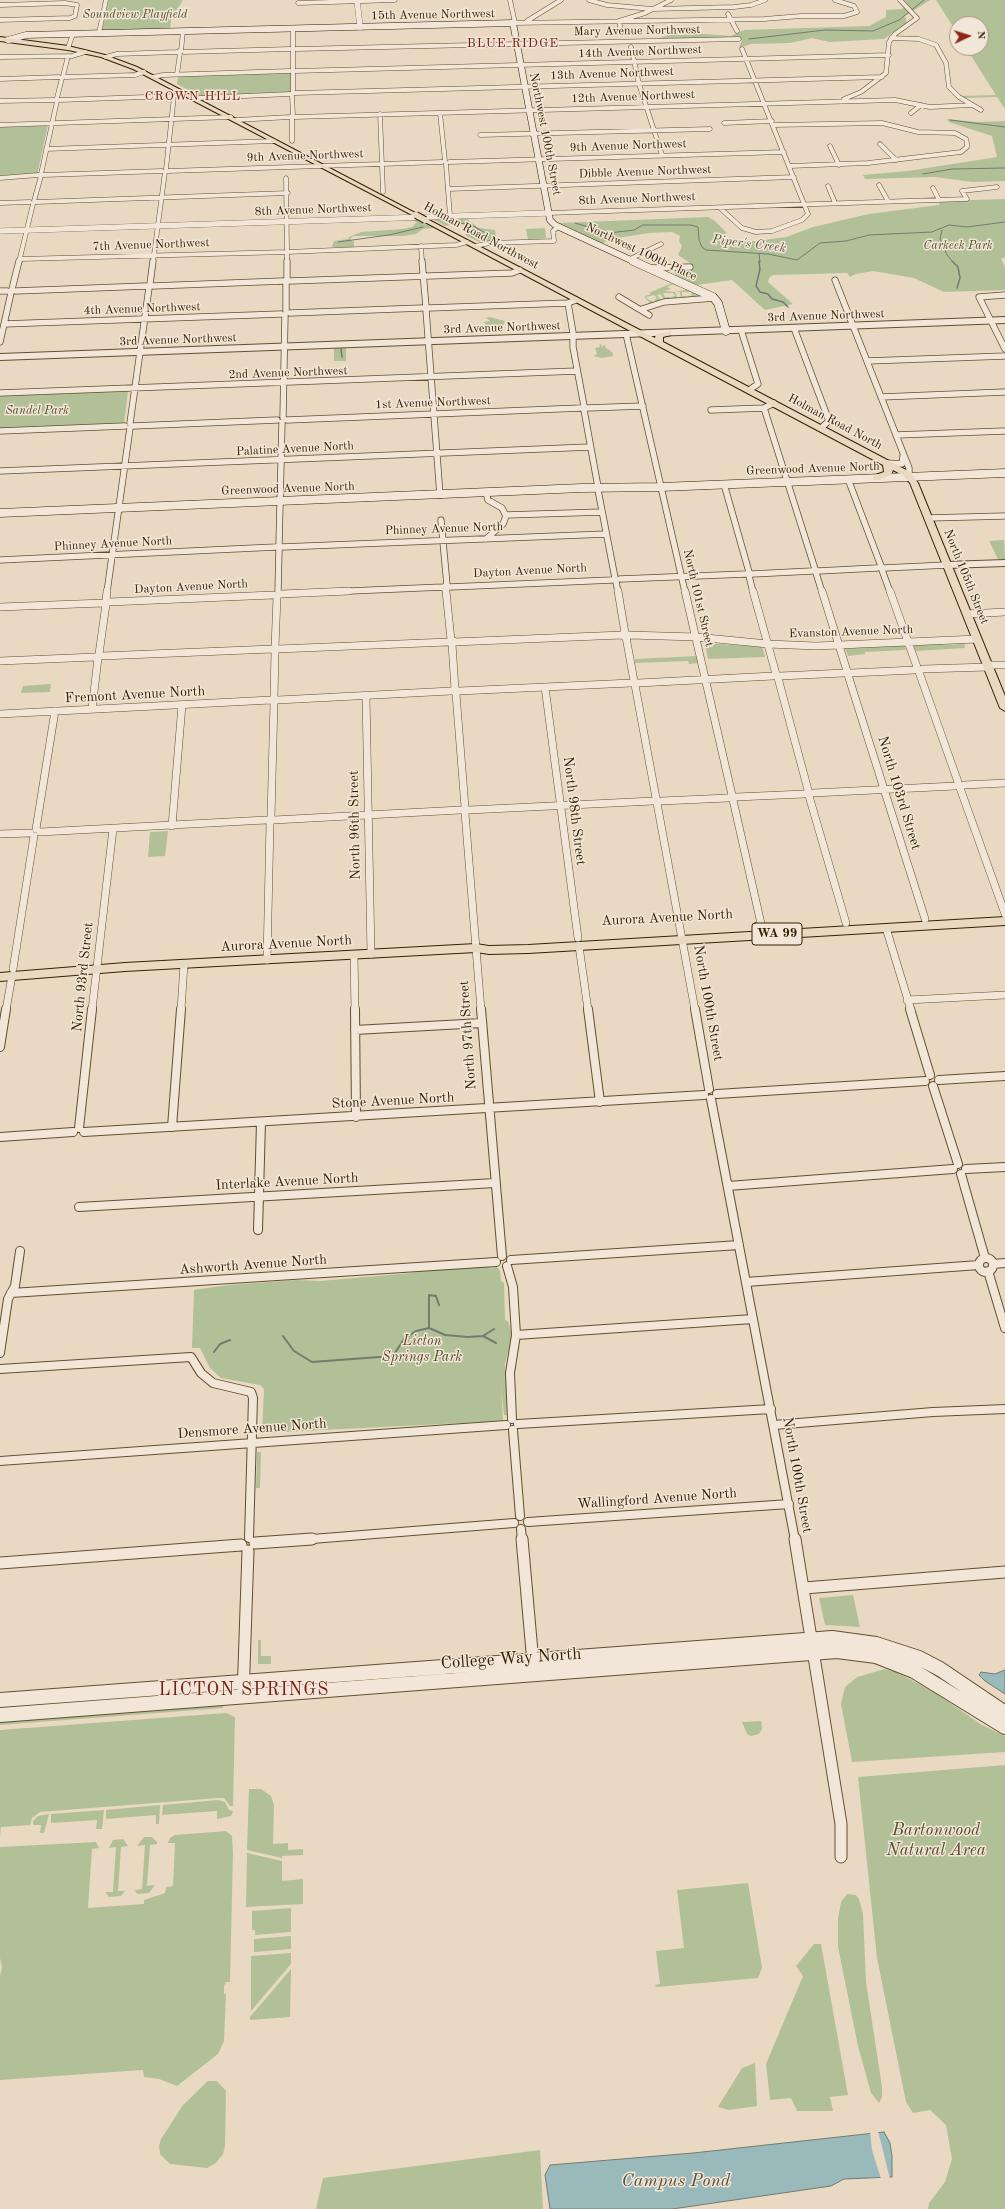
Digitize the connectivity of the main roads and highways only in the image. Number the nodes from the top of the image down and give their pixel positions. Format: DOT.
graph roads {
  1 [pos="516,23"];
  2 [pos="26,35"];
  3 [pos="0,39"];
  4 [pos="8,40"];
  5 [pos="153,77"];
  6 [pos="200,100"];
  7 [pos="559,226"];
  8 [pos="726,331"];
  9 [pos="668,333"];
  10 [pos="659,343"];
  11 [pos="749,390"];
  12 [pos="887,463"];
  13 [pos="1005,473"];
  14 [pos="910,477"];
  15 [pos="876,478"];
  16 [pos="0,513"];
  17 [pos="1005,708"];
  18 [pos="1005,914"];
  19 [pos="1005,921"];
  20 [pos="682,936"];
  21 [pos="0,970"];
  22 [pos="8,974"];
  1 -- 2 [label="main road, 15th Avenue Northwest"];
  1 -- 7 [label="main road, Northwest 100th Street"];
  2 -- 3 [label="main road"];
  2 -- 4 [label="main road, 15th Avenue Northwest"];
  3 -- 4 [label="main road, Holman Road Northwest"];
  4 -- 5 [label="main road, Holman Road Northwest"];
  5 -- 6 [label="main road, Holman Road Northwest"];
  5 -- 6 [label="main road, Holman Road Northwest"];
  6 -- 10 [label="main road, Holman Road Northwest, bridge"];
  7 -- 8 [label="main road, Northwest 100th Place"];
  9 -- 10 [label="main road"];
  10 -- 11 [label="main road, Holman Road Northwest"];
  11 -- 12 [label="main road, Holman Road North"];
  12 -- 14 [label="main road, Holman Road North"];
  12 -- 15 [label="main road"];
  13 -- 14 [label="main road, Greenwood Avenue North"];
  14 -- 15 [label="main road, Greenwood Avenue North"];
  14 -- 17 [label="main road, North 105th Street"];
  15 -- 16 [label="main road, Greenwood Avenue North"];
  18 -- 20 [label="highway, Aurora Avenue North / WA 99"];
  19 -- 20 [label="highway, Aurora Avenue North / WA 99"];
  20 -- 22 [label="highway, Aurora Avenue North / WA 99"];
  21 -- 22 [label="highway, Aurora Avenue North / WA 99"];
}
